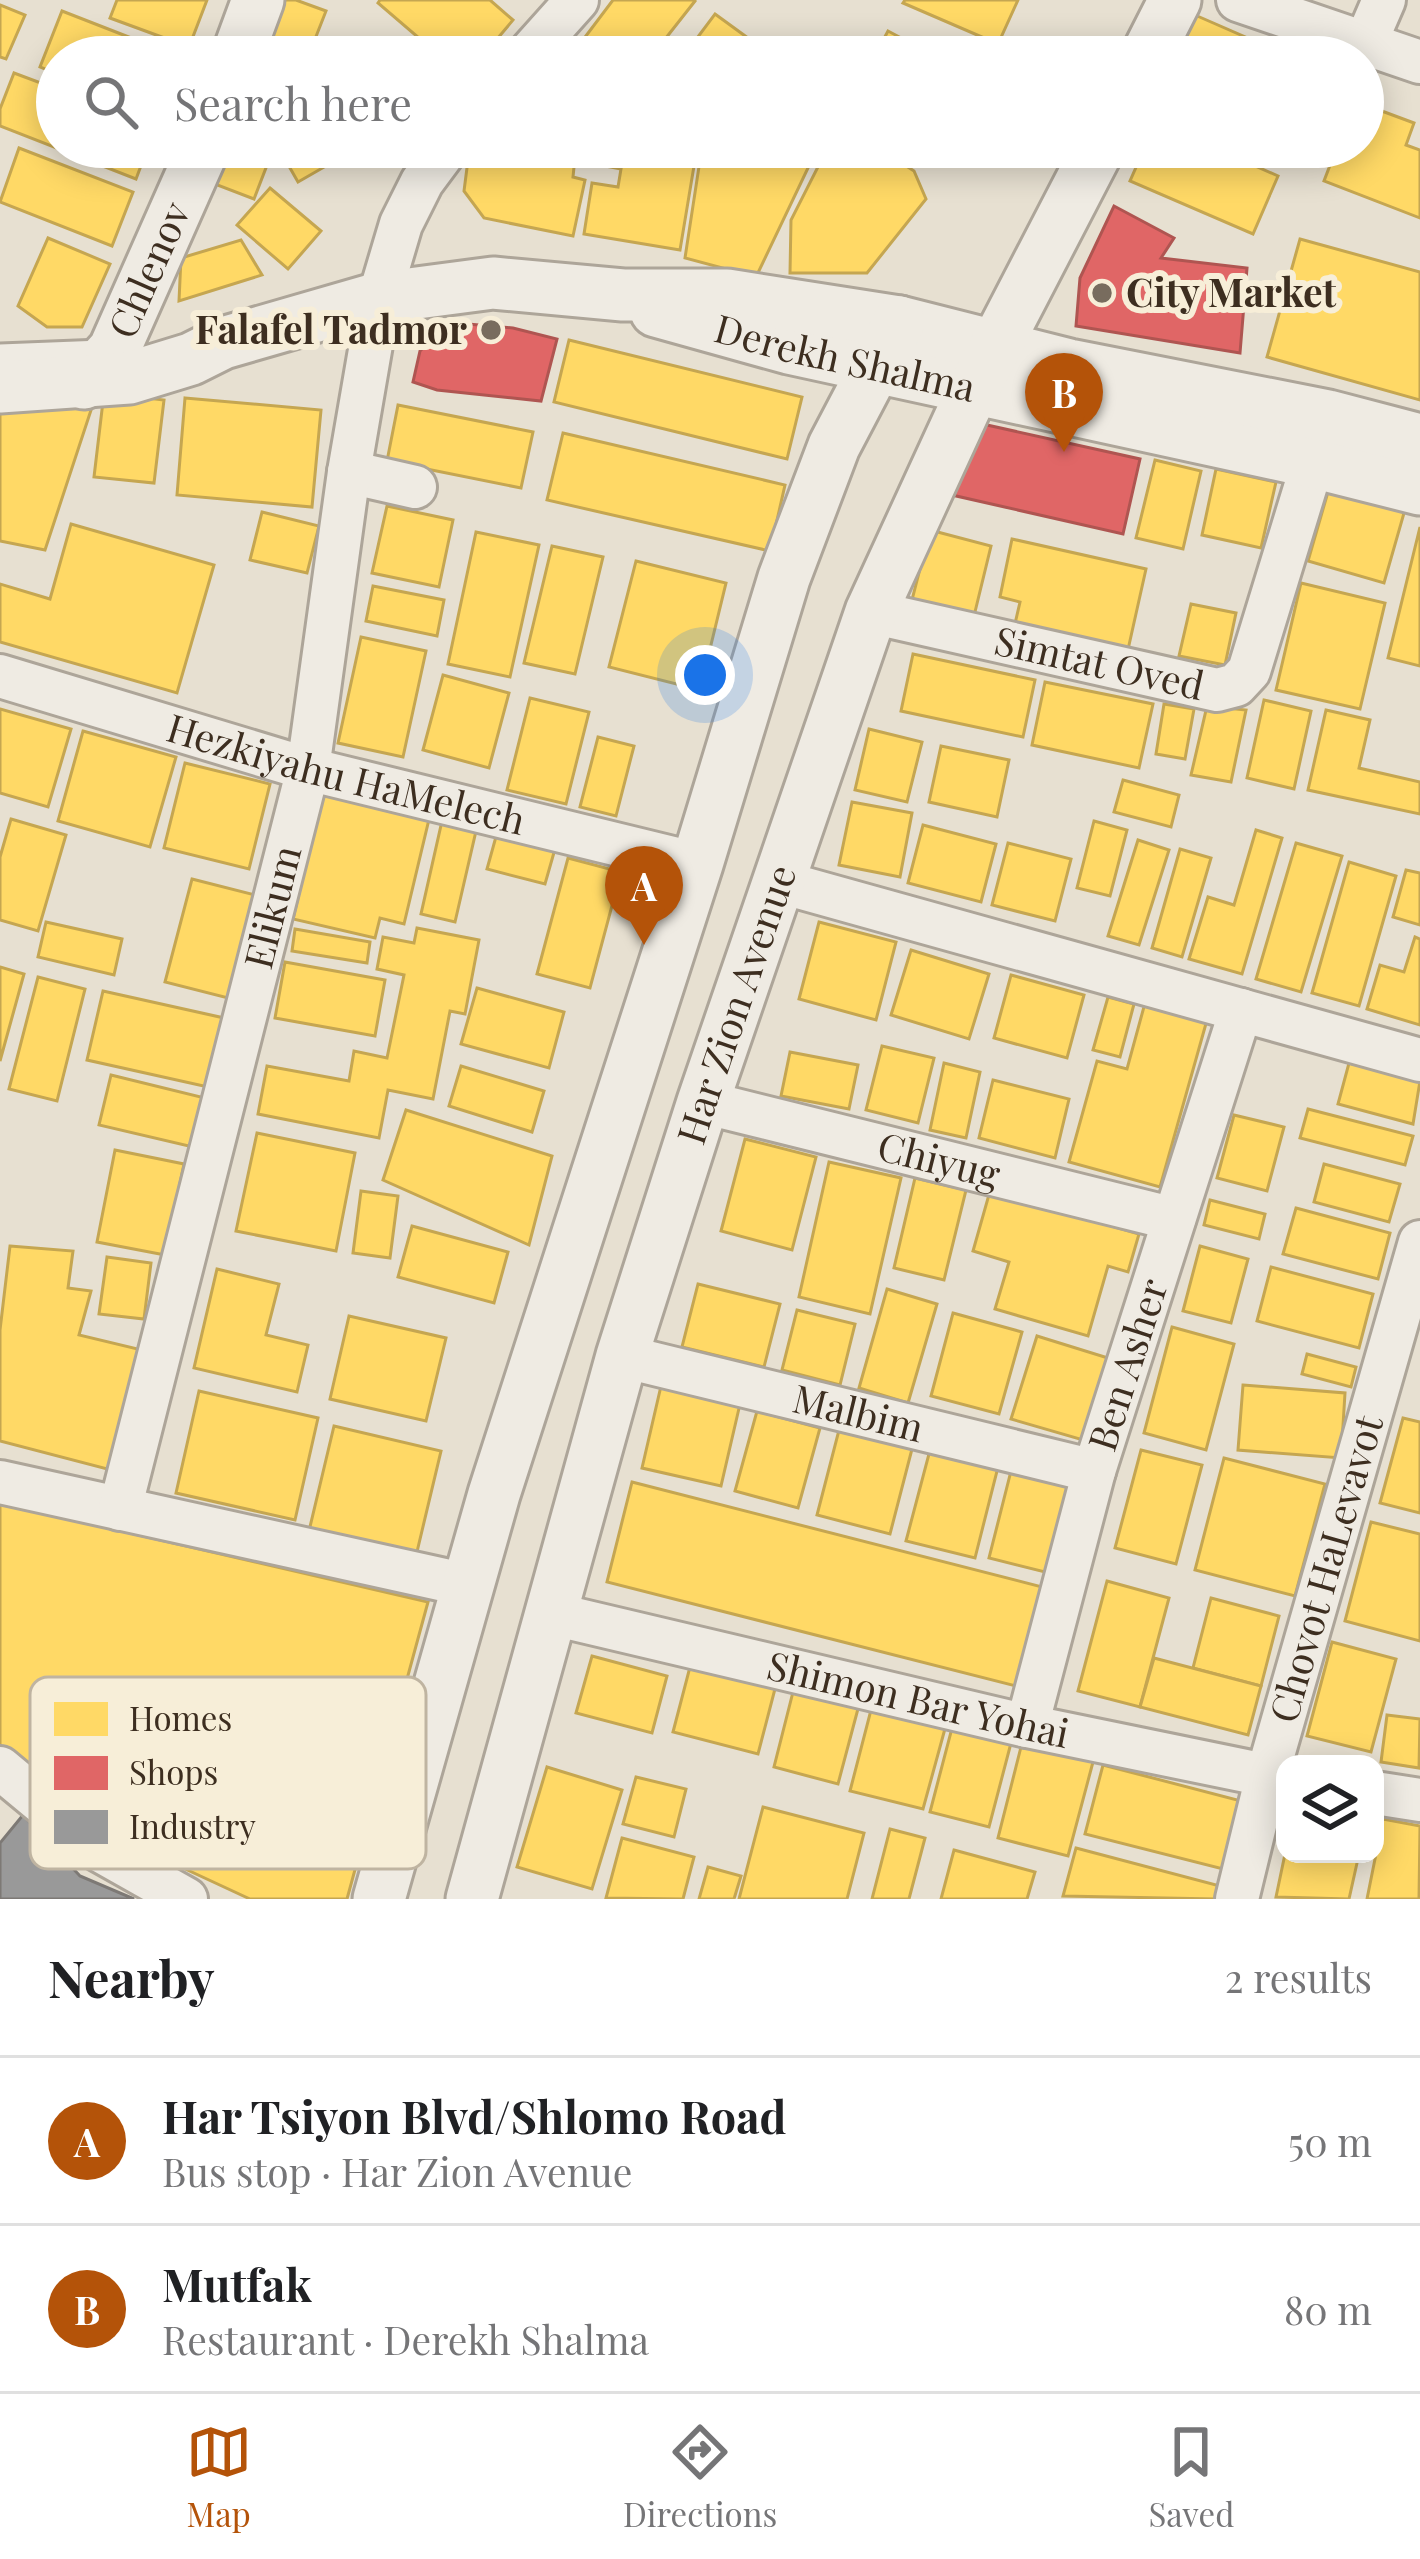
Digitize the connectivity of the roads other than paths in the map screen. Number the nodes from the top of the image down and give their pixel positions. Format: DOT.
graph roads {
  1 [pos="258,0"];
  2 [pos="577,0"];
  3 [pos="1175,0"];
  4 [pos="1238,0"];
  5 [pos="1384,0"];
  6 [pos="245,36"];
  7 [pos="545,36"];
  8 [pos="1157,36"];
  9 [pos="1342,36"];
  10 [pos="1368,36"];
  11 [pos="1384,50"];
  12 [pos="1420,62"];
  13 [pos="194,168"];
  14 [pos="432,168"];
  15 [pos="1089,168"];
  16 [pos="623,295"];
  17 [pos="379,298"];
  18 [pos="899,322"];
  19 [pos="789,348"];
  20 [pos="0,355"];
  21 [pos="99,367"];
  22 [pos="873,367"];
  23 [pos="984,368"];
  24 [pos="0,388"];
  25 [pos="1420,440"];
  26 [pos="834,446"];
  27 [pos="1313,462"];
  28 [pos="349,472"];
  29 [pos="415,487"];
  30 [pos="1420,489"];
  31 [pos="871,611"];
  32 [pos="0,676"];
  33 [pos="308,769"];
  34 [pos="697,864"];
  35 [pos="777,880"];
  36 [pos="1240,1010"];
  37 [pos="1420,1060"];
  38 [pos="703,1102"];
  39 [pos="1174,1219"];
  40 [pos="1420,1242"];
  41 [pos="622,1356"];
  42 [pos="1094,1471"];
  43 [pos="0,1482"];
  44 [pos="120,1509"];
  45 [pos="466,1585"];
  46 [pos="553,1614"];
  47 [pos="1027,1726"];
  48 [pos="426,1729"];
  49 [pos="1282,1755"];
  50 [pos="0,1768"];
  51 [pos="1276,1778"];
  52 [pos="30,1793"];
  53 [pos="1384,1794"];
  54 [pos="1420,1800"];
  55 [pos="133,1869"];
  56 [pos="387,1869"];
  57 [pos="476,1898"];
  58 [pos="187,1899"];
  59 [pos="379,1899"];
  60 [pos="1237,1899"];
  1 -- 6 [label="street"];
  2 -- 7 [label="street"];
  3 -- 8 [label="street"];
  4 -- 9 [label="street"];
  5 -- 10 [label="street"];
  11 -- 12 [label="street"];
  13 -- 21 [label="street, Chlenov"];
  14 -- 17 [label="street, Elikum"];
  15 -- 23 [label="street, Har Zion Avenue"];
  16 -- 17 [label="street, Derekh Shalma"];
  16 -- 18 [label="street, Derekh Shalma"];
  16 -- 19 [label="street, Derekh Shalma"];
  17 -- 21 [label="street, Derekh Shalma"];
  17 -- 28 [label="street, Elikum"];
  18 -- 22 [label="street, Har Zion Avenue"];
  18 -- 23 [label="street, Derekh Shalma"];
  19 -- 22 [label="street, Derekh Shalma"];
  19 -- 26 [label="street"];
  20 -- 21 [label="lane, Derekh Shalma"];
  21 -- 24 [label="street, Derekh Shalma"];
  22 -- 23 [label="street, Derekh Shalma"];
  22 -- 26 [label="street, Har Zion Avenue"];
  23 -- 25 [label="street, Derekh Shalma"];
  23 -- 27 [label="street, Derekh Shalma"];
  23 -- 31 [label="street, Har Zion Avenue"];
  26 -- 34 [label="street, Har Zion Avenue"];
  27 -- 30 [label="street, Derekh Shalma"];
  27 -- 31 [label="street, Simtat Oved"];
  28 -- 29 [label="street"];
  28 -- 33 [label="street, Elikum"];
  31 -- 35 [label="street, Har Zion Avenue"];
  32 -- 33 [label="street, Hezkiyahu HaMelech"];
  33 -- 34 [label="street, Hezkiyahu HaMelech"];
  33 -- 44 [label="street, Elikum"];
  34 -- 45 [label="street, Har Zion Avenue"];
  35 -- 36 [label="street"];
  35 -- 38 [label="street, Har Zion Avenue"];
  36 -- 37 [label="street"];
  36 -- 39 [label="street, Ben Asher"];
  38 -- 39 [label="street, Chiyug"];
  38 -- 41 [label="street, Har Zion Avenue"];
  39 -- 42 [label="street, Ben Asher"];
  40 -- 49 [label="street, Chovot HaLevavot"];
  41 -- 42 [label="street, Malbim"];
  41 -- 46 [label="street, Har Zion Avenue"];
  42 -- 47 [label="street, Ben Asher"];
  43 -- 44 [label="street"];
  44 -- 45 [label="street"];
  45 -- 48 [label="street, Har Zion Avenue"];
  46 -- 47 [label="street, Shimon Bar Yohai"];
  46 -- 57 [label="street, Har Zion Avenue"];
  47 -- 51 [label="street, Shimon Bar Yohai"];
  50 -- 52 [label="street"];
  51 -- 60 [label="street, Chovot HaLevavot"];
  53 -- 54 [label="street"];
  55 -- 58 [label="street"];
  56 -- 59 [label="street, Har Zion Avenue"];
}
